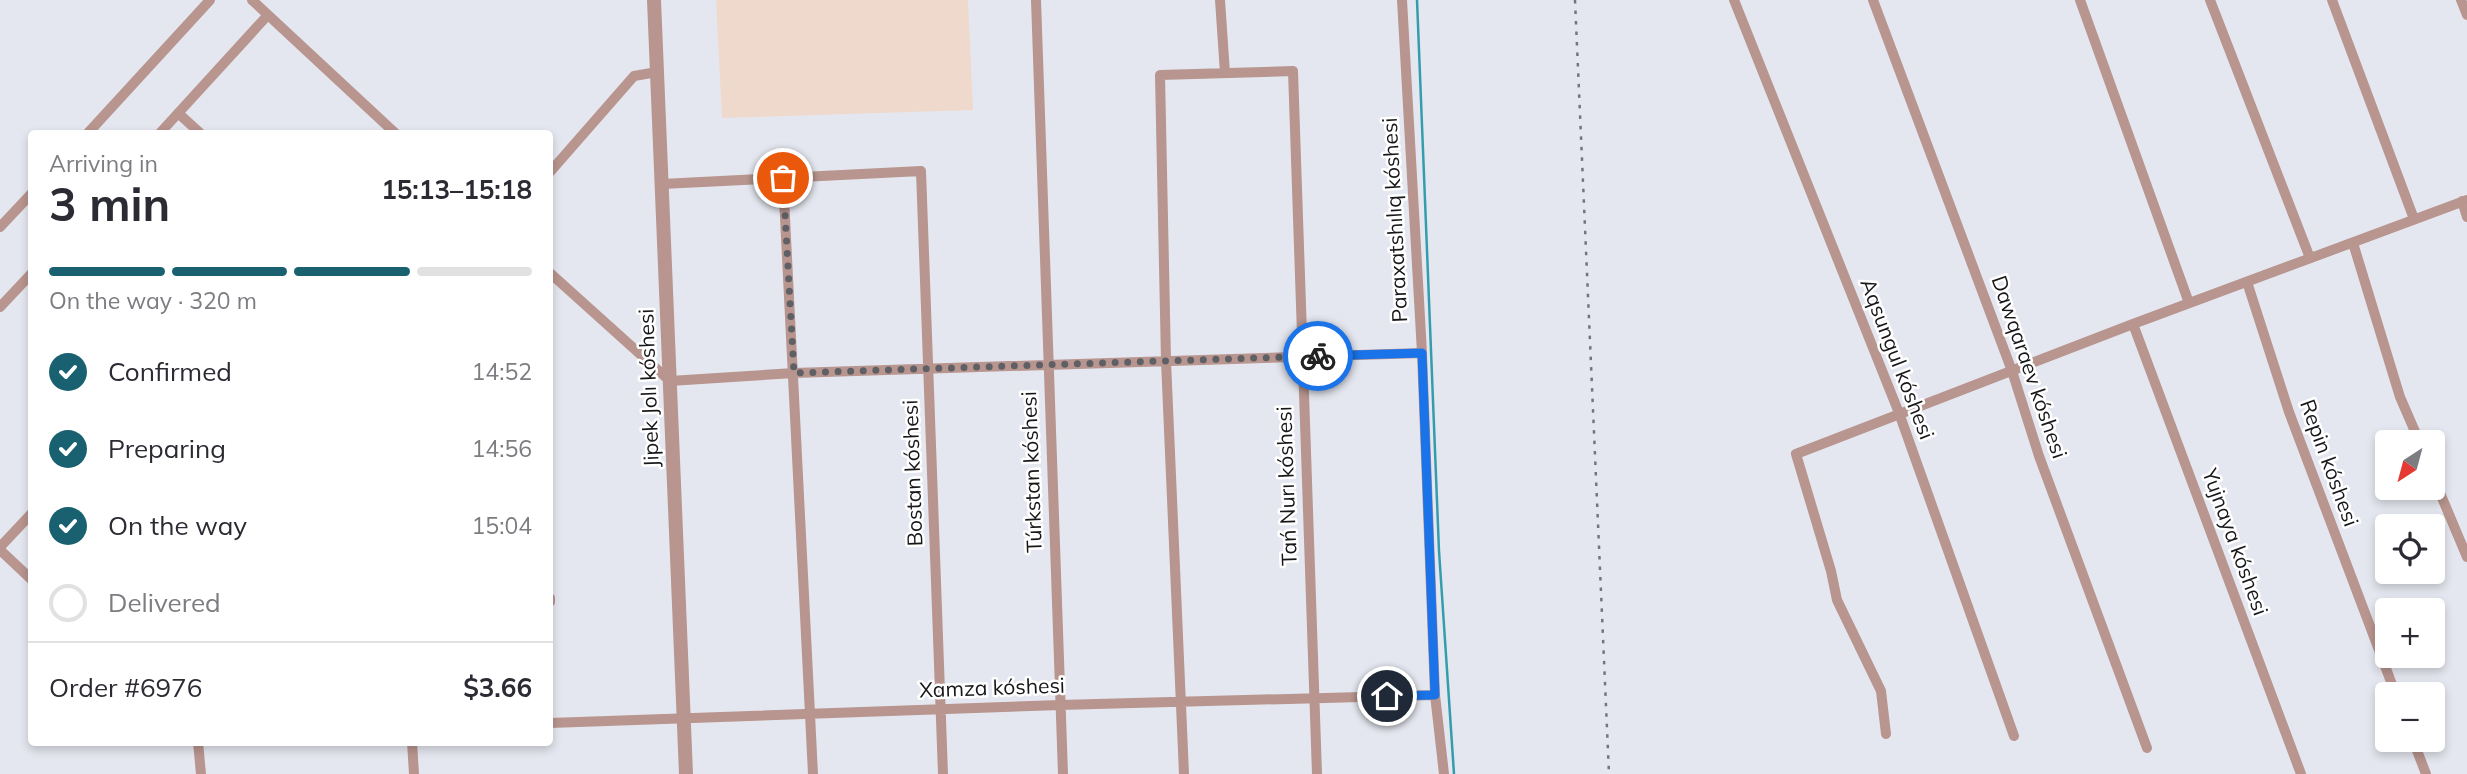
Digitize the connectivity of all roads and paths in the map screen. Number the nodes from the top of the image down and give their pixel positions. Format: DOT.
graph roads {
  1 [pos="210,0"];
  2 [pos="252,0"];
  3 [pos="654,0"];
  4 [pos="1036,0"];
  5 [pos="1220,0"];
  6 [pos="1402,0"];
  7 [pos="1734,0"];
  8 [pos="1873,0"];
  9 [pos="2080,0"];
  10 [pos="2210,0"];
  11 [pos="2332,0"];
  12 [pos="2461,0"];
  13 [pos="2467,15"];
  14 [pos="267,16"];
  15 [pos="657,72"];
  16 [pos="1225,73"];
  17 [pos="178,113"];
  18 [pos="91,130"];
  19 [pos="163,130"];
  20 [pos="197,130"];
  21 [pos="392,130"];
  22 [pos="553,169"];
  23 [pos="783,178"];
  24 [pos="662,184"];
  25 [pos="28,197"];
  26 [pos="2465,201"];
  27 [pos="2467,217"];
  28 [pos="2414,219"];
  29 [pos="0,227"];
  30 [pos="2353,243"];
  31 [pos="2310,258"];
  32 [pos="553,276"];
  33 [pos="28,277"];
  34 [pos="2247,282"];
  35 [pos="2189,303"];
  36 [pos="0,307"];
  37 [pos="2133,324"];
  38 [pos="1422,353"];
  39 [pos="1302,356"];
  40 [pos="1166,361"];
  41 [pos="1047,365"];
  42 [pos="929,369"];
  43 [pos="2012,370"];
  44 [pos="794,373"];
  45 [pos="670,381"];
  46 [pos="1899,413"];
  47 [pos="2414,430"];
  48 [pos="2443,500"];
  49 [pos="28,517"];
  50 [pos="0,548"];
  51 [pos="2467,557"];
  52 [pos="28,576"];
  53 [pos="2391,682"];
  54 [pos="1435,695"];
  55 [pos="1314,699"];
  56 [pos="1180,702"];
  57 [pos="1060,705"];
  58 [pos="939,709"];
  59 [pos="810,713"];
  60 [pos="683,718"];
  61 [pos="553,723"];
  62 [pos="1886,734"];
  63 [pos="2014,736"];
  64 [pos="198,746"];
  65 [pos="412,746"];
  66 [pos="2147,748"];
  67 [pos="2418,752"];
  68 [pos="201,774"];
  69 [pos="414,774"];
  70 [pos="686,774"];
  71 [pos="813,774"];
  72 [pos="943,774"];
  73 [pos="1063,774"];
  74 [pos="1184,774"];
  75 [pos="1317,774"];
  76 [pos="1444,774"];
  77 [pos="2301,774"];
  78 [pos="2426,774"];
  1 -- 18 [label="street"];
  2 -- 14 [label="street"];
  3 -- 15 [label="street, Jipek Jolı kóshesi"];
  4 -- 41 [label="street, Túrkstan kóshesi"];
  5 -- 16 [label="street"];
  6 -- 38 [label="street, Paraxatshılıq kóshesi"];
  7 -- 46 [label="street, Aqsungul kóshesi"];
  8 -- 43 [label="street, Dawqaraev kóshesi"];
  9 -- 35 [label="street"];
  10 -- 31 [label="street"];
  11 -- 28 [label="street"];
  12 -- 13 [label="street"];
  14 -- 17 [label="street"];
  14 -- 21 [label="street"];
  15 -- 22 [label="street"];
  15 -- 24 [label="street, Jipek Jolı kóshesi"];
  16 -- 39 [label="street, Tań Nurı kóshesi"];
  16 -- 40 [label="street"];
  17 -- 19 [label="street"];
  17 -- 20 [label="street"];
  23 -- 24 [label="street"];
  23 -- 42 [label="street, Bostan kóshesi"];
  23 -- 44 [label="street"];
  24 -- 45 [label="street, Jipek Jolı kóshesi"];
  25 -- 29 [label="street"];
  26 -- 27 [label="street"];
  26 -- 28 [label="street"];
  28 -- 30 [label="street"];
  30 -- 31 [label="street"];
  30 -- 47 [label="street"];
  31 -- 34 [label="street"];
  32 -- 45 [label="street"];
  33 -- 36 [label="street"];
  34 -- 35 [label="street"];
  34 -- 53 [label="street, Repin kóshesi"];
  35 -- 37 [label="street"];
  37 -- 43 [label="street"];
  37 -- 77 [label="street, Yujnaya kóshesi"];
  38 -- 39 [label="street"];
  38 -- 54 [label="street, Paraxatshılıq kóshesi"];
  39 -- 40 [label="street"];
  39 -- 55 [label="street, Tań Nurı kóshesi"];
  40 -- 41 [label="street"];
  40 -- 56 [label="street"];
  41 -- 42 [label="street"];
  41 -- 57 [label="street, Túrkstan kóshesi"];
  42 -- 44 [label="street"];
  42 -- 58 [label="street, Bostan kóshesi"];
  43 -- 46 [label="street"];
  43 -- 66 [label="street, Dawqaraev kóshesi"];
  44 -- 45 [label="street"];
  44 -- 59 [label="street"];
  45 -- 60 [label="street, Jipek Jolı kóshesi"];
  46 -- 62 [label="street"];
  46 -- 63 [label="street, Aqsungul kóshesi"];
  48 -- 51 [label="street"];
  49 -- 50 [label="street"];
  50 -- 52 [label="street"];
  54 -- 55 [label="street, Xamza kóshesi"];
  54 -- 76 [label="street, Paraxatshılıq kóshesi"];
  55 -- 56 [label="street, Xamza kóshesi"];
  55 -- 75 [label="street, Tań Nurı kóshesi"];
  56 -- 57 [label="street, Xamza kóshesi"];
  56 -- 74 [label="street"];
  57 -- 58 [label="street, Xamza kóshesi"];
  57 -- 73 [label="street, Túrkstan kóshesi"];
  58 -- 59 [label="street, Xamza kóshesi"];
  58 -- 72 [label="street, Bostan kóshesi"];
  59 -- 60 [label="street, Xamza kóshesi"];
  59 -- 71 [label="street"];
  60 -- 61 [label="street, Xamza kóshesi"];
  60 -- 70 [label="street, Jipek Jolı kóshesi"];
  64 -- 68 [label="street"];
  65 -- 69 [label="street"];
  67 -- 78 [label="street"];
}
